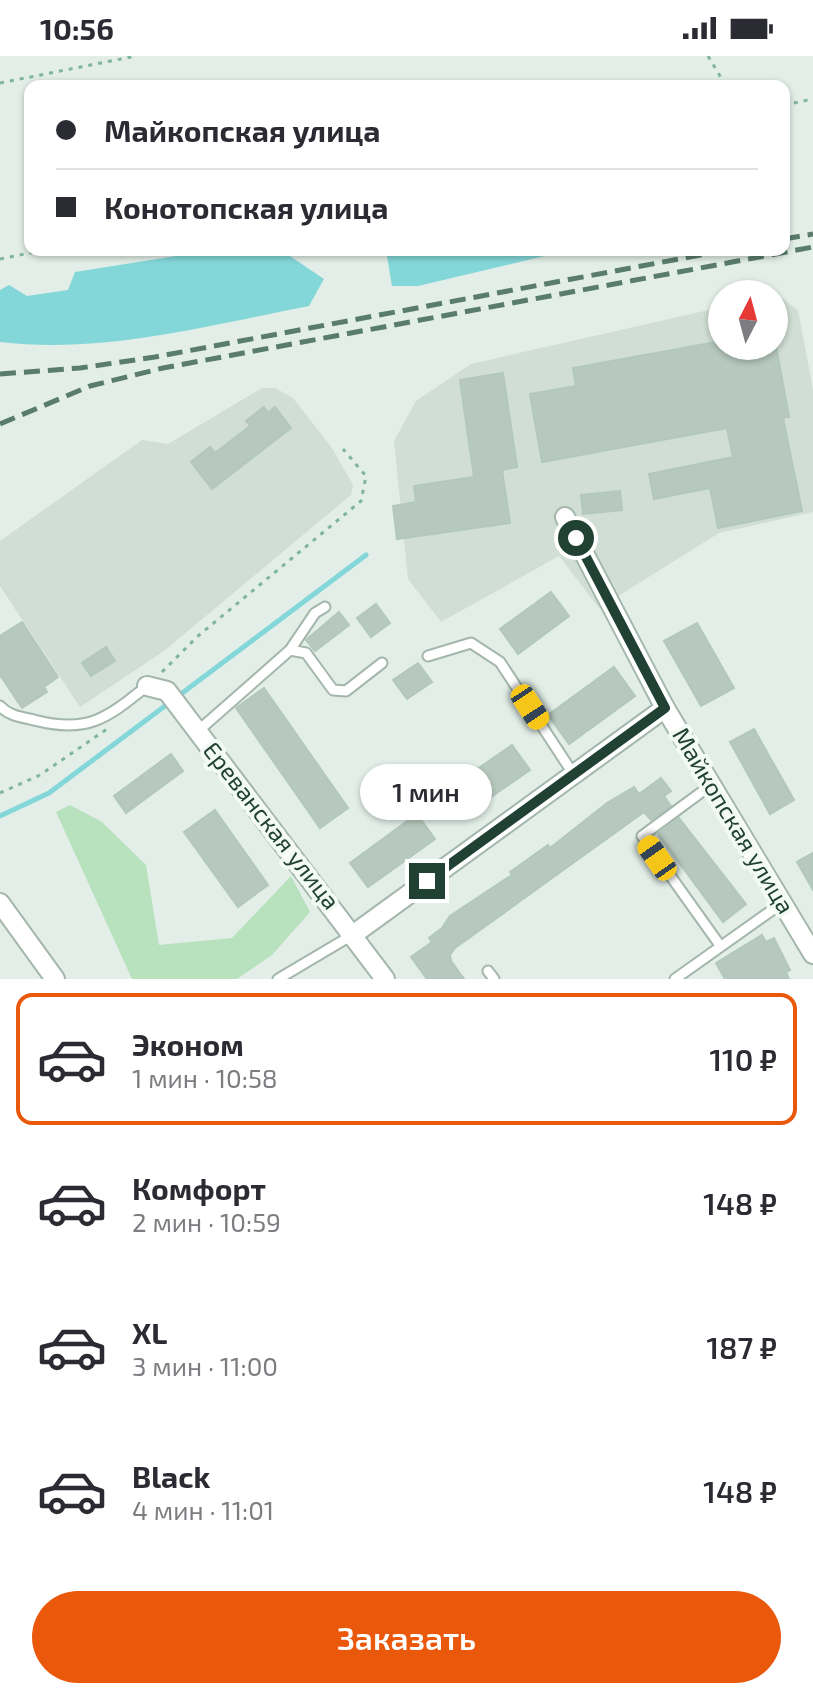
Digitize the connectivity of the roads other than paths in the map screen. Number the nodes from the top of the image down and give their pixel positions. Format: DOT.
graph roads {
  1 [pos="565,517"];
  2 [pos="325,607"];
  3 [pos="290,650"];
  4 [pos="428,656"];
  5 [pos="382,663"];
  6 [pos="147,686"];
  7 [pos="0,706"];
  8 [pos="665,708"];
  9 [pos="198,731"];
  10 [pos="574,775"];
  11 [pos="711,785"];
  12 [pos="0,903"];
  13 [pos="782,903"];
  14 [pos="354,934"];
  15 [pos="719,944"];
  16 [pos="813,954"];
  17 [pos="55,979"];
  18 [pos="278,979"];
  19 [pos="385,979"];
  20 [pos="675,979"];
  1 -- 8 [label="street, Майкопская улица"];
  2 -- 3 [label="lane"];
  3 -- 5 [label="lane"];
  3 -- 9 [label="lane"];
  4 -- 10 [label="lane"];
  6 -- 7 [label="lane"];
  6 -- 9 [label="street, Ереванская улица"];
  8 -- 10 [label="street"];
  8 -- 11 [label="street, Майкопская улица"];
  9 -- 14 [label="street, Ереванская улица"];
  10 -- 14 [label="street"];
  11 -- 13 [label="street, Майкопская улица"];
  11 -- 15 [label="lane"];
  12 -- 17 [label="street"];
  13 -- 15 [label="lane"];
  13 -- 16 [label="street, Майкопская улица"];
  14 -- 18 [label="lane"];
  14 -- 19 [label="street, Ереванская улица"];
  15 -- 20 [label="lane"];
}
